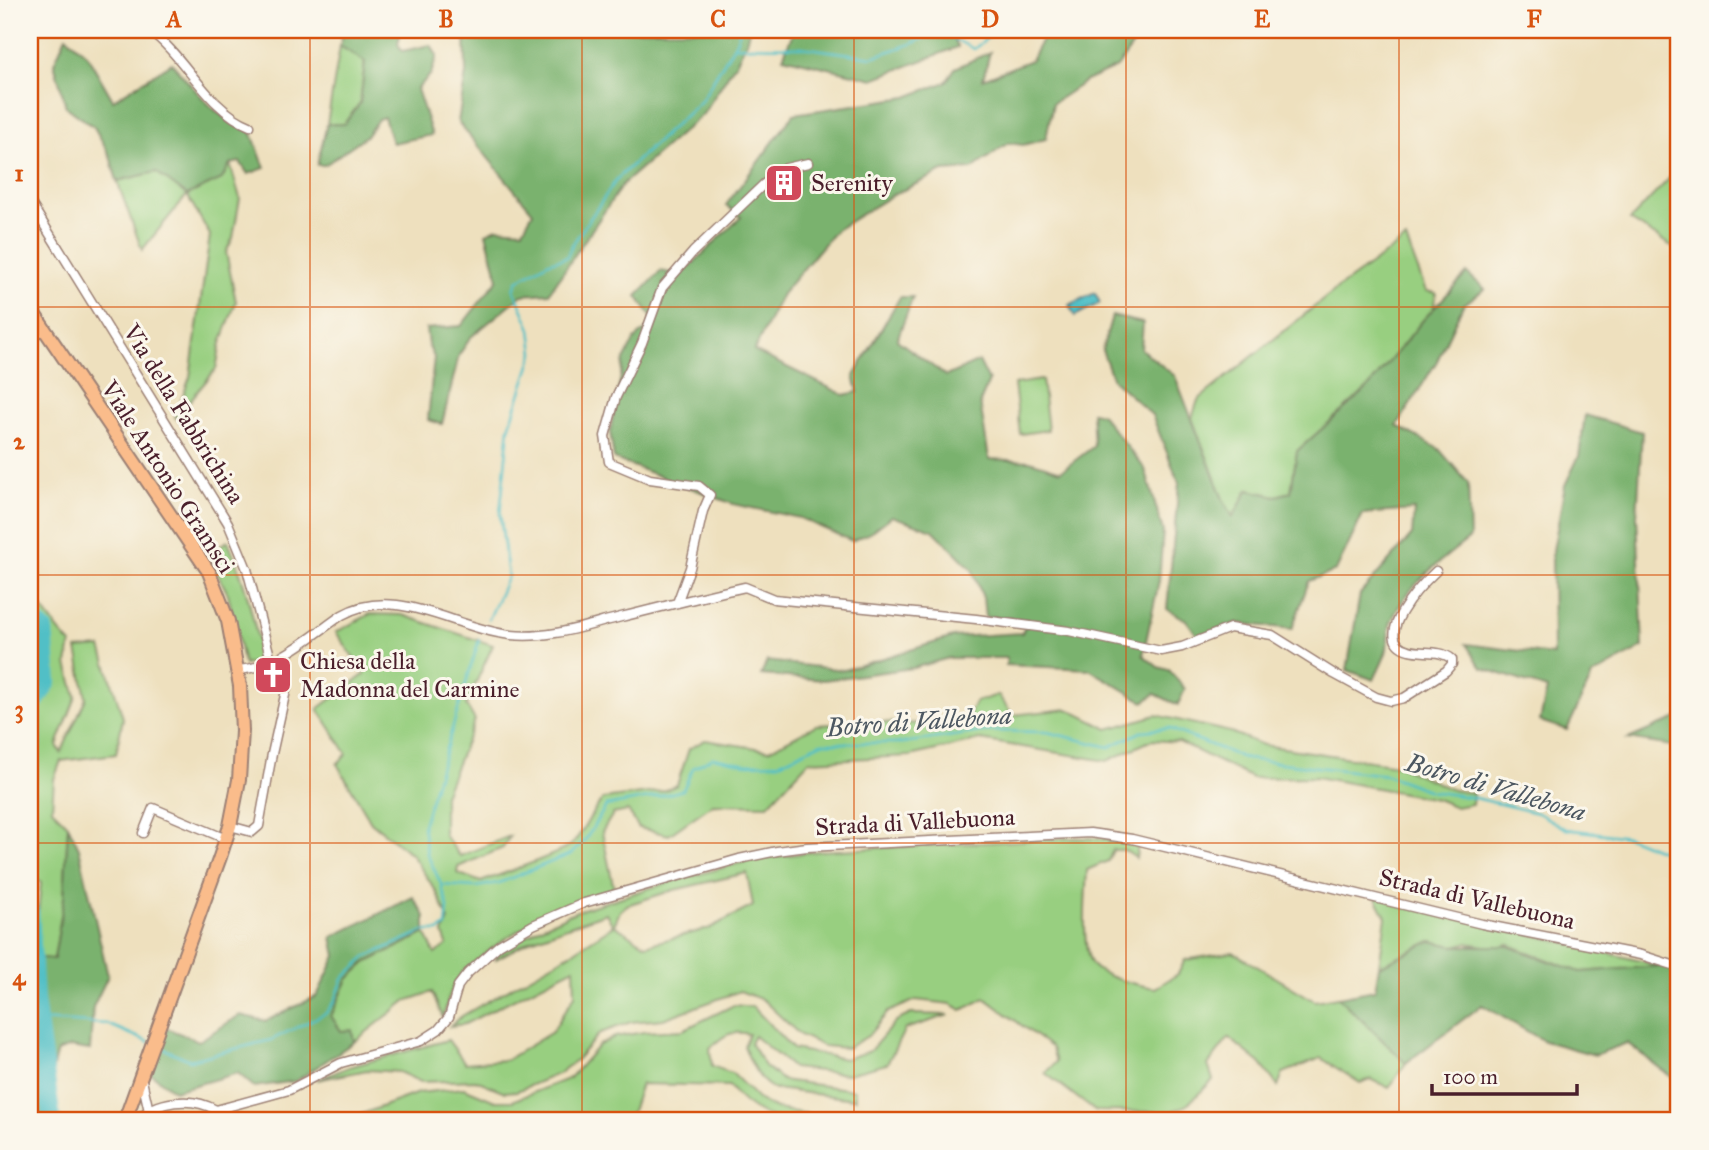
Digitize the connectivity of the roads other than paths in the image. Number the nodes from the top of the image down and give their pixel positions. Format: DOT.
graph roads {
  1 [pos="149,30"];
  2 [pos="250,126"];
  3 [pos="808,163"];
  4 [pos="30,202"];
  5 [pos="30,308"];
  6 [pos="44,329"];
  7 [pos="30,338"];
  8 [pos="1436,571"];
  9 [pos="677,603"];
  10 [pos="272,662"];
  11 [pos="237,670"];
  12 [pos="228,832"];
  13 [pos="143,833"];
  14 [pos="1679,967"];
  15 [pos="141,1076"];
  16 [pos="215,1110"];
  17 [pos="149,1111"];
  18 [pos="125,1120"];
  19 [pos="136,1120"];
  20 [pos="211,1120"];
  1 -- 2 [label="street"];
  3 -- 9 [label="street"];
  4 -- 10 [label="street, Via della Fabbrichina"];
  5 -- 6 [label="main road, Viale Antonio Gramsci"];
  6 -- 7 [label="street"];
  6 -- 11 [label="main road, Viale Antonio Gramsci"];
  8 -- 9 [label="street"];
  9 -- 10 [label="street"];
  10 -- 11 [label="street"];
  10 -- 12 [label="street, Via della Fabbrichina"];
  11 -- 12 [label="main road, Viale Antonio Gramsci"];
  12 -- 13 [label="street"];
  12 -- 15 [label="main road, Viale Antonio Gramsci"];
  14 -- 16 [label="street, Strada di Vallebuona"];
  15 -- 17 [label="street"];
  15 -- 18 [label="main road, Viale Antonio Gramsci"];
  16 -- 17 [label="street"];
  16 -- 20 [label="street"];
  17 -- 19 [label="street"];
}
